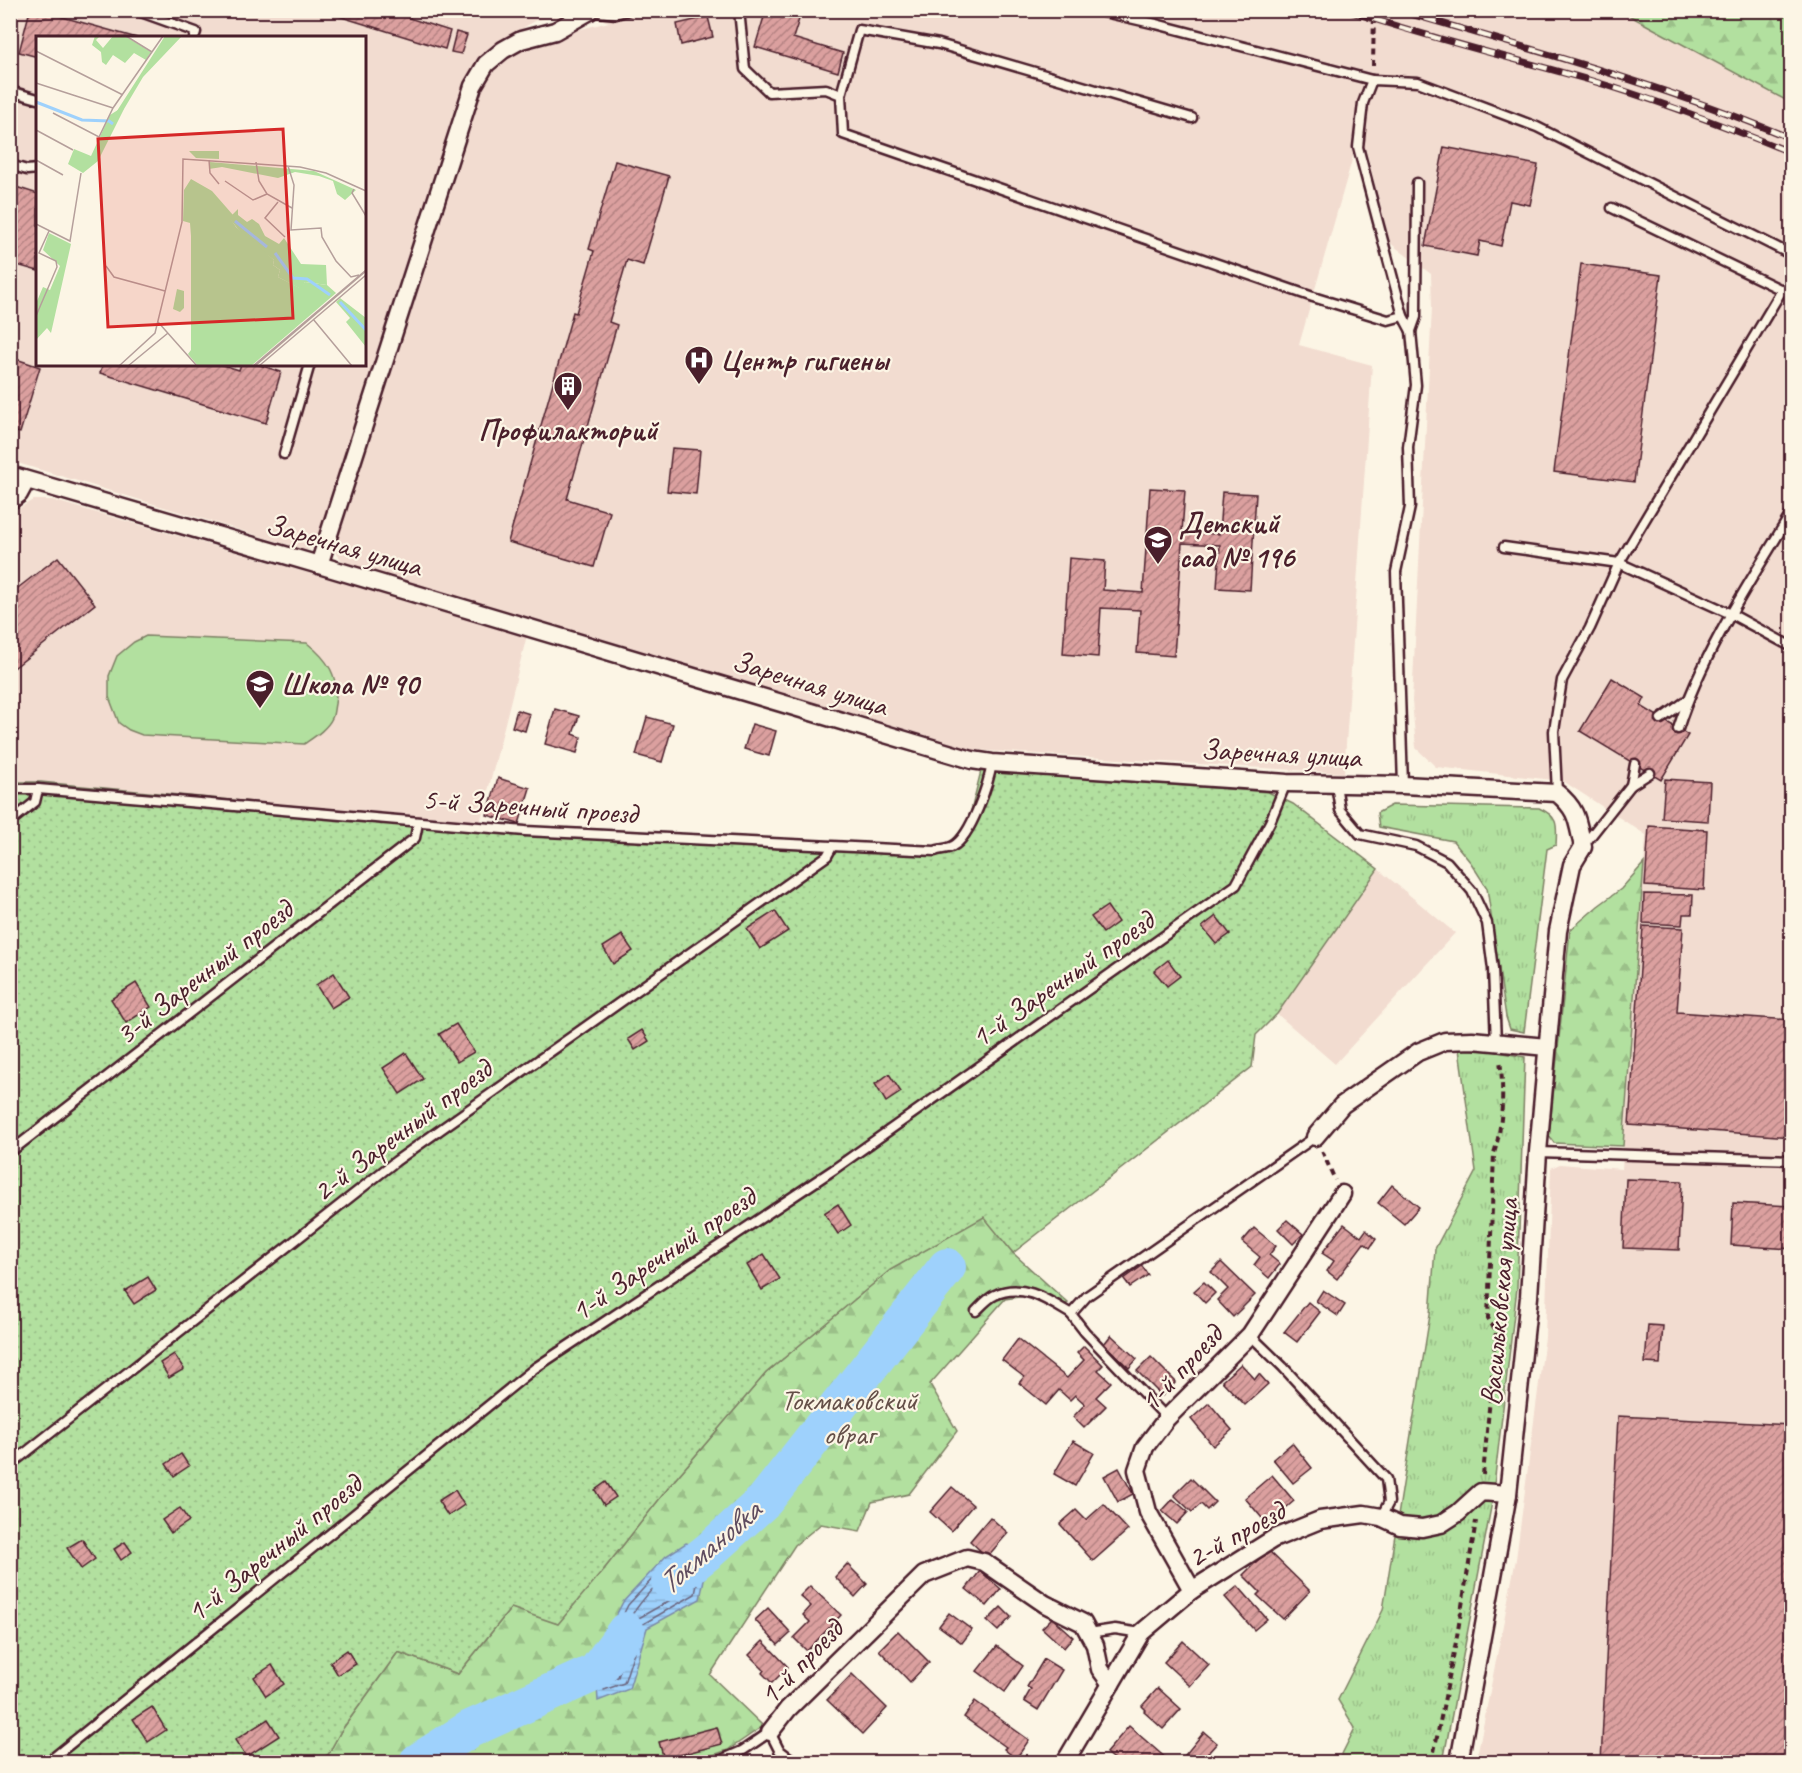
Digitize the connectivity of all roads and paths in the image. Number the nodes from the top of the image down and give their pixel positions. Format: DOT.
graph roads {
  1 [pos="135,10"];
  2 [pos="590,10"];
  3 [pos="628,10"];
  4 [pos="739,10"];
  5 [pos="1095,10"];
  6 [pos="1374,10"];
  7 [pos="195,36"];
  8 [pos="1372,80"];
  9 [pos="10,91"];
  10 [pos="841,95"];
  11 [pos="36,98"];
  12 [pos="1192,118"];
  13 [pos="10,165"];
  14 [pos="36,169"];
  15 [pos="1417,183"];
  16 [pos="1612,208"];
  17 [pos="1791,255"];
  18 [pos="1782,290"];
  19 [pos="1791,295"];
  20 [pos="1403,316"];
  21 [pos="1411,331"];
  22 [pos="309,366"];
  23 [pos="285,454"];
  24 [pos="18,478"];
  25 [pos="10,501"];
  26 [pos="1791,512"];
  27 [pos="1504,547"];
  28 [pos="1619,563"];
  29 [pos="319,565"];
  30 [pos="1731,614"];
  31 [pos="1791,647"];
  32 [pos="1686,701"];
  33 [pos="1661,719"];
  34 [pos="1678,729"];
  35 [pos="992,763"];
  36 [pos="1635,764"];
  37 [pos="1650,773"];
  38 [pos="1287,783"];
  39 [pos="1336,784"];
  40 [pos="1403,785"];
  41 [pos="1631,785"];
  42 [pos="10,789"];
  43 [pos="38,789"];
  44 [pos="1557,793"];
  45 [pos="10,822"];
  46 [pos="418,823"];
  47 [pos="832,847"];
  48 [pos="1582,847"];
  49 [pos="1496,1042"];
  50 [pos="1547,1047"];
  51 [pos="1315,1137"];
  52 [pos="10,1152"];
  53 [pos="1538,1152"];
  54 [pos="1791,1160"];
  55 [pos="1342,1194"];
  56 [pos="976,1311"];
  57 [pos="1071,1314"];
  58 [pos="1250,1335"];
  59 [pos="1167,1418"];
  60 [pos="10,1465"];
  61 [pos="1481,1492"];
  62 [pos="1508,1494"];
  63 [pos="1381,1517"];
  64 [pos="1192,1590"];
  65 [pos="1141,1632"];
  66 [pos="1089,1633"];
  67 [pos="1111,1684"];
  68 [pos="770,1732"];
  69 [pos="48,1762"];
  70 [pos="717,1762"];
  71 [pos="795,1762"];
  72 [pos="1065,1762"];
  73 [pos="1432,1762"];
  74 [pos="1459,1762"];
  1 -- 7 [label="lane"];
  2 -- 3 [label="lane"];
  2 -- 29 [label="street"];
  4 -- 10 [label="lane"];
  5 -- 8 [label="lane"];
  6 -- 8 [label="path"];
  8 -- 17 [label="lane"];
  8 -- 20 [label="lane"];
  9 -- 11 [label="lane"];
  10 -- 12 [label="lane"];
  10 -- 20 [label="lane"];
  13 -- 14 [label="lane"];
  15 -- 21 [label="lane"];
  16 -- 18 [label="lane"];
  18 -- 19 [label="lane"];
  18 -- 28 [label="lane"];
  20 -- 21 [label="lane"];
  21 -- 40 [label="lane"];
  22 -- 23 [label="lane"];
  24 -- 25 [label="street"];
  24 -- 29 [label="street, Заречная улица"];
  26 -- 30 [label="lane"];
  27 -- 28 [label="lane"];
  28 -- 30 [label="lane"];
  28 -- 44 [label="lane"];
  29 -- 35 [label="street, Заречная улица"];
  30 -- 31 [label="lane"];
  30 -- 32 [label="lane"];
  32 -- 33 [label="lane"];
  32 -- 34 [label="lane"];
  35 -- 38 [label="street, Заречная улица"];
  35 -- 47 [label="lane, 5-й Заречный проезд"];
  36 -- 41 [label="lane"];
  37 -- 41 [label="lane"];
  38 -- 39 [label="street, Заречная улица"];
  38 -- 69 [label="lane, 1-й Заречный проезд"];
  39 -- 40 [label="street, Заречная улица"];
  39 -- 49 [label="lane"];
  40 -- 44 [label="street, Заречная улица"];
  41 -- 48 [label="lane"];
  42 -- 43 [label="lane, 5-й Заречный проезд"];
  43 -- 45 [label="lane"];
  43 -- 46 [label="lane, 5-й Заречный проезд"];
  44 -- 48 [label="street"];
  46 -- 47 [label="lane, 5-й Заречный проезд"];
  46 -- 52 [label="lane, 3-й Заречный проезд"];
  47 -- 60 [label="lane, 2-й Заречный проезд"];
  48 -- 50 [label="street, Васильковская улица"];
  49 -- 50 [label="street"];
  49 -- 51 [label="street"];
  49 -- 61 [label="path"];
  50 -- 53 [label="street, Васильковская улица"];
  51 -- 55 [label="path"];
  51 -- 57 [label="lane"];
  53 -- 54 [label="lane"];
  53 -- 62 [label="street, Васильковская улица"];
  55 -- 58 [label="street, 1-й проезд"];
  56 -- 57 [label="lane"];
  57 -- 59 [label="lane"];
  58 -- 59 [label="street, 1-й проезд"];
  58 -- 63 [label="lane"];
  59 -- 64 [label="street, 1-й проезд"];
  61 -- 62 [label="street"];
  61 -- 63 [label="street, 2-й проезд"];
  61 -- 73 [label="path"];
  62 -- 74 [label="street, Васильковская улица"];
  63 -- 64 [label="street, 2-й проезд"];
  64 -- 65 [label="street, 2-й проезд"];
  65 -- 66 [label="lane"];
  65 -- 67 [label="street, 2-й проезд"];
  66 -- 67 [label="street"];
  66 -- 68 [label="street, 1-й проезд"];
  67 -- 72 [label="street, 2-й проезд"];
  68 -- 70 [label="lane"];
  68 -- 71 [label="lane"];
}
